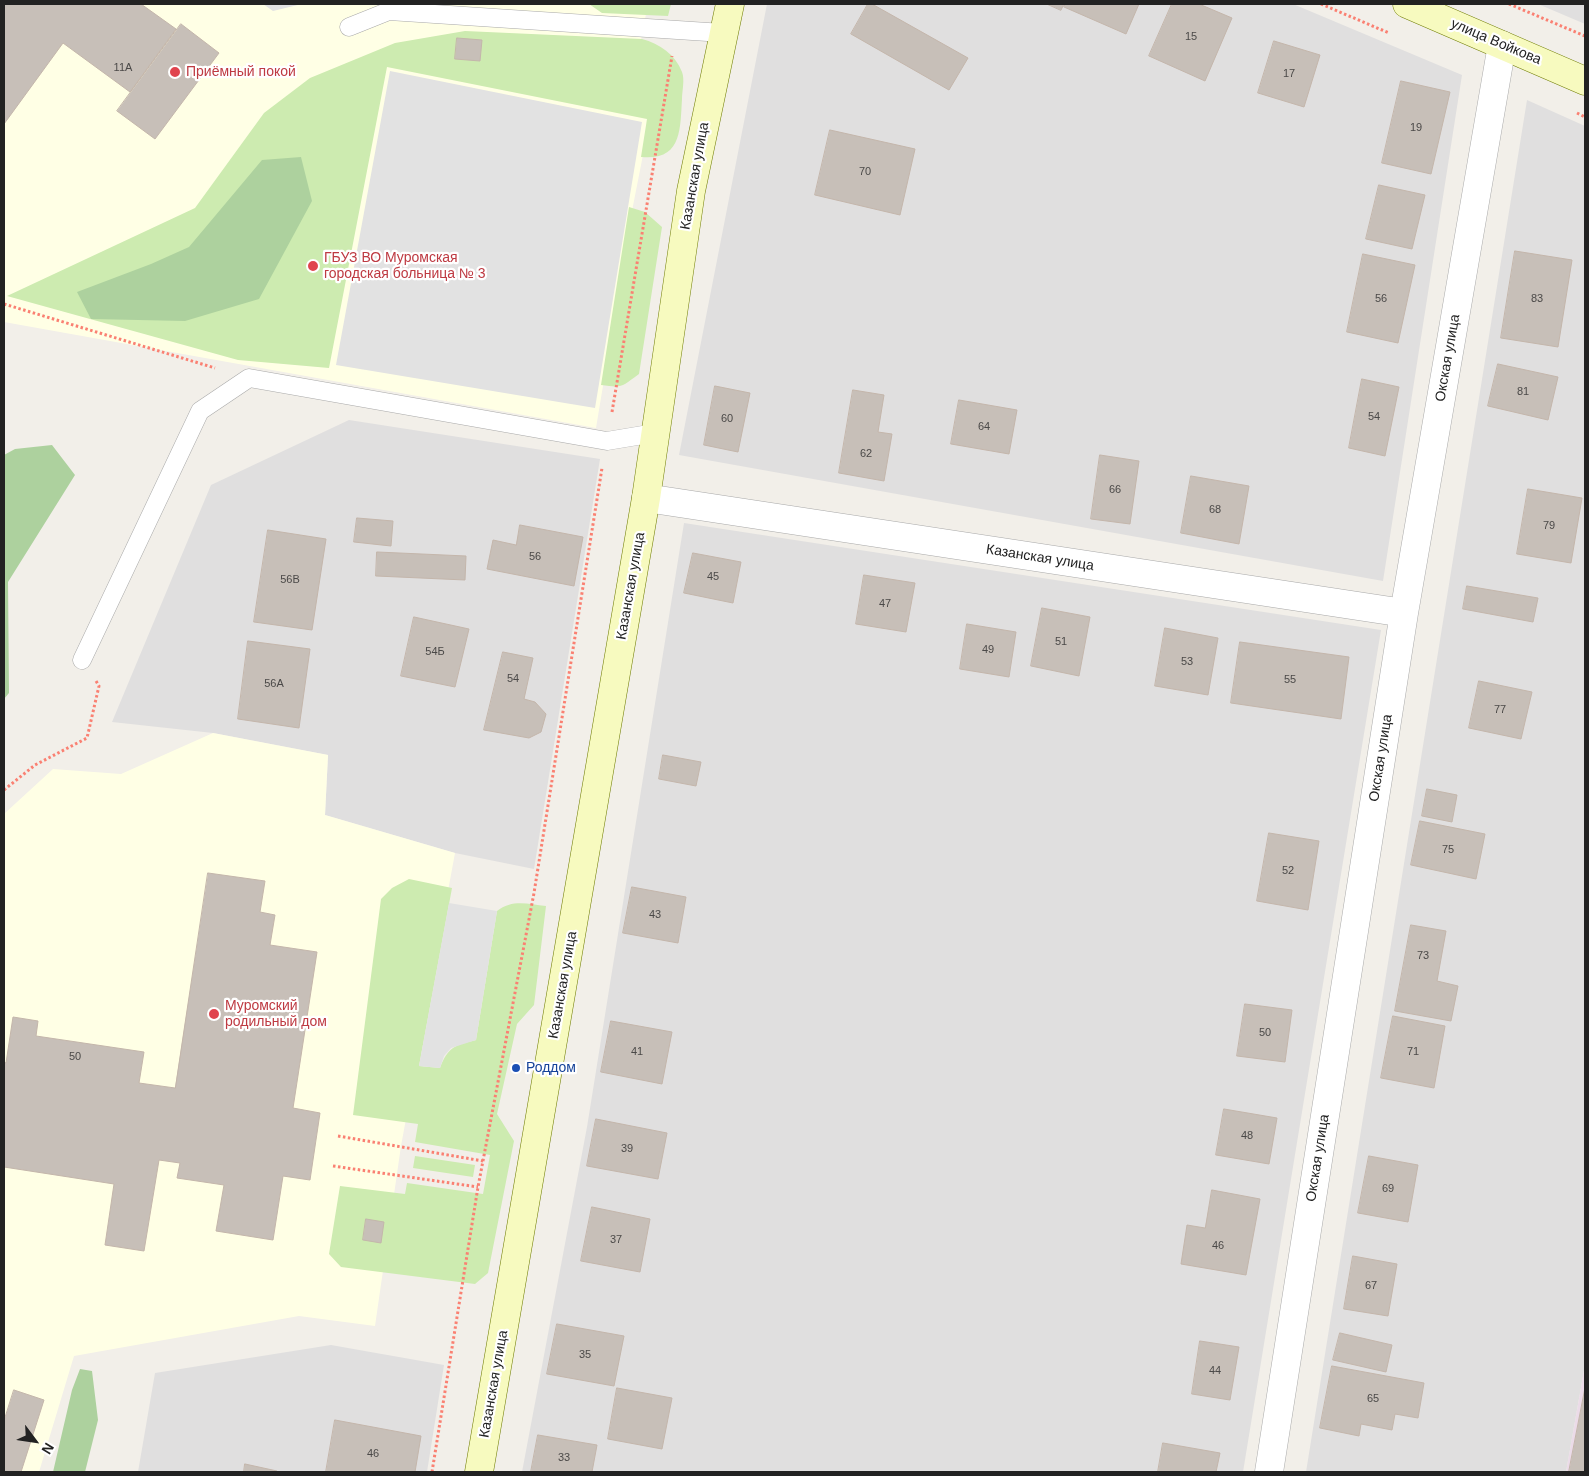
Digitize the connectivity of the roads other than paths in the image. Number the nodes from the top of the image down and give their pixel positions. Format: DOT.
graph roads {
  1 [pos="730,4"];
  2 [pos="1407,4"];
  3 [pos="350,26"];
  4 [pos="723,33"];
  5 [pos="1502,45"];
  6 [pos="1585,81"];
  7 [pos="655,433"];
  8 [pos="646,498"];
  9 [pos="1404,613"];
  10 [pos="82,660"];
  11 [pos="479,1472"];
  12 [pos="1269,1472"];
  1 -- 4 [label="street, Казанская улица"];
  2 -- 5 [label="street, улица Войкова"];
  3 -- 4 [label="lane"];
  4 -- 7 [label="street, Казанская улица"];
  5 -- 6 [label="street, улица Войкова"];
  5 -- 9 [label="street, Окская улица"];
  7 -- 8 [label="street, Казанская улица"];
  7 -- 10 [label="lane"];
  8 -- 9 [label="street, Казанская улица"];
  8 -- 11 [label="street, Казанская улица"];
  9 -- 12 [label="street, Окская улица"];
}
